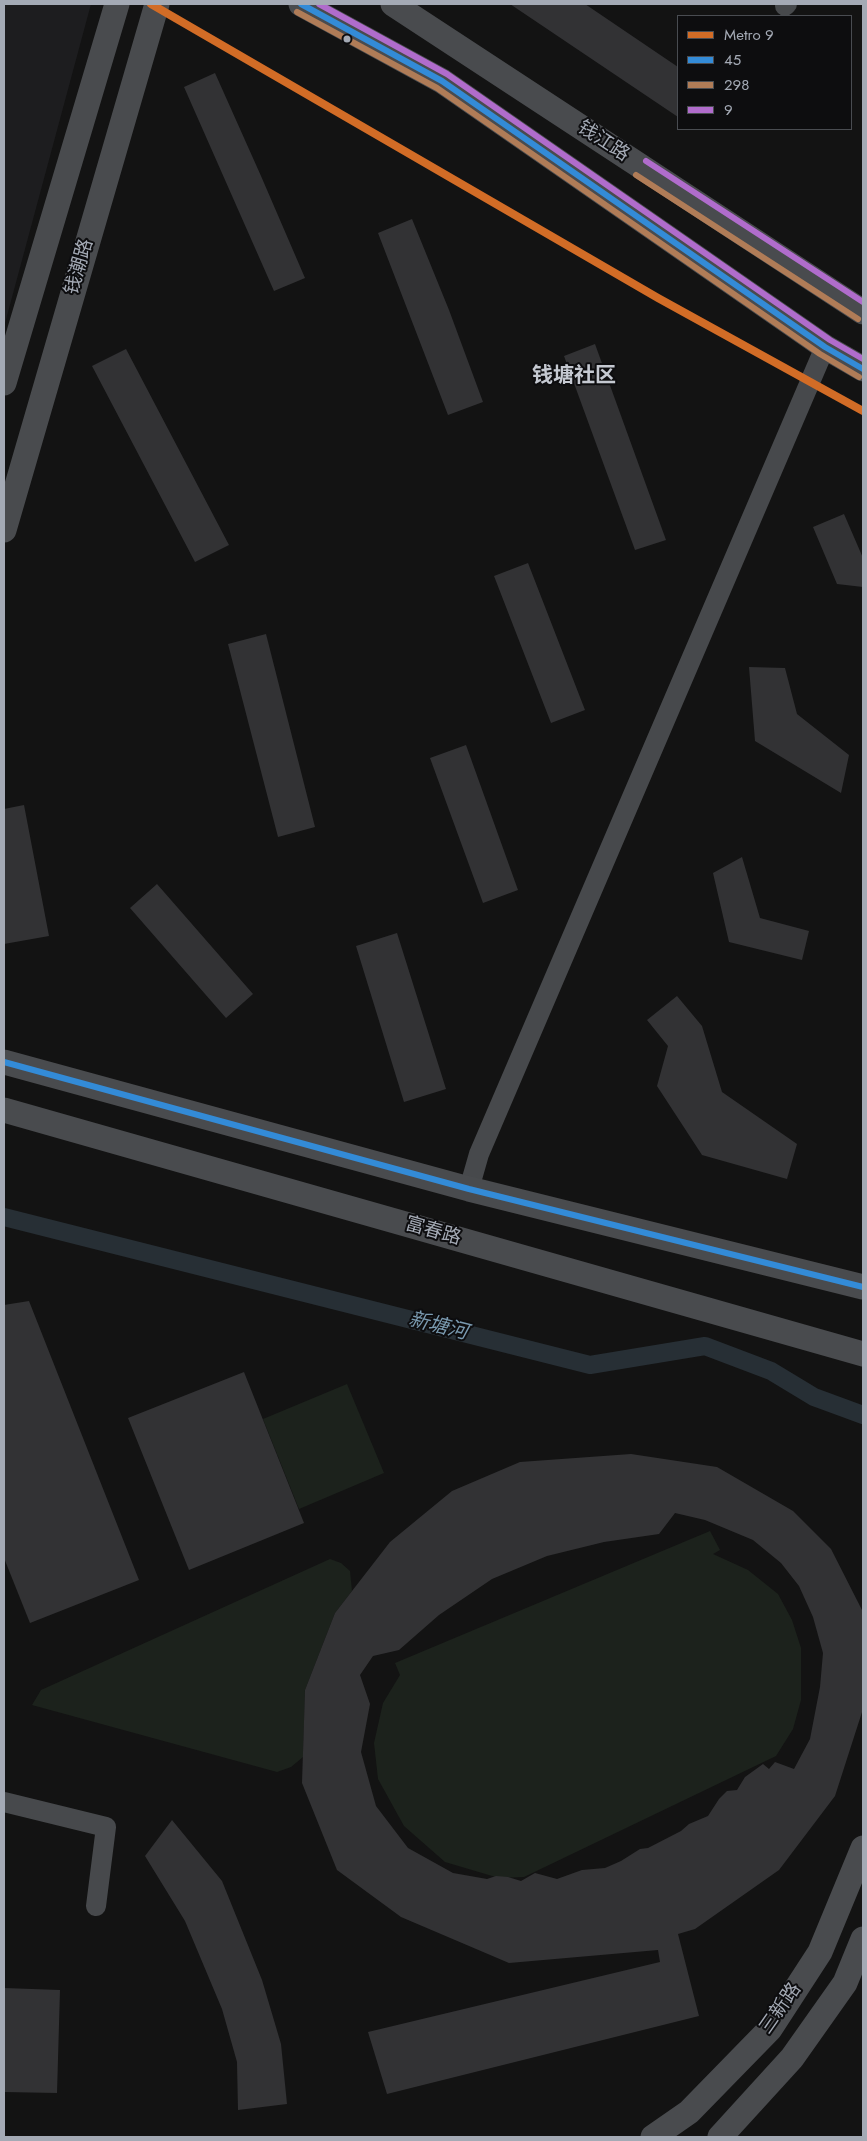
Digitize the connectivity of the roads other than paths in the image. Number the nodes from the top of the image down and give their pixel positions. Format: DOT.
graph roads {
  1 [pos="117,4"];
  2 [pos="157,4"];
  3 [pos="301,4"];
  4 [pos="393,4"];
  5 [pos="863,312"];
  6 [pos="825,346"];
  7 [pos="863,369"];
  8 [pos="4,383"];
  9 [pos="4,530"];
  10 [pos="4,1062"];
  11 [pos="4,1110"];
  12 [pos="469,1188"];
  13 [pos="863,1287"];
  14 [pos="863,1354"];
  15 [pos="4,1802"];
  16 [pos="863,1848"];
  17 [pos="96,1906"];
  18 [pos="863,1939"];
  19 [pos="653,2137"];
  20 [pos="720,2137"];
  1 -- 8 [label="main road"];
  2 -- 9 [label="main road, 钱潮路"];
  3 -- 6 [label="main road"];
  4 -- 5 [label="main road, 钱江路"];
  6 -- 7 [label="main road"];
  6 -- 12 [label="street"];
  10 -- 12 [label="main road"];
  11 -- 14 [label="main road, 富春路"];
  12 -- 13 [label="main road"];
  15 -- 17 [label="street"];
  16 -- 19 [label="main road, 三新路"];
  18 -- 20 [label="main road, 三新路"];
}
